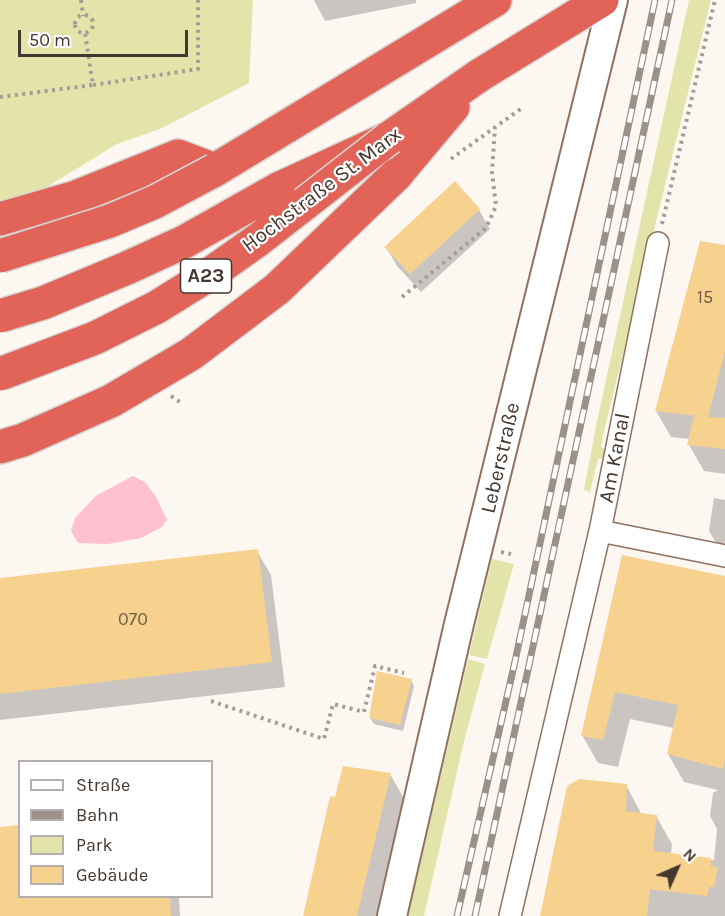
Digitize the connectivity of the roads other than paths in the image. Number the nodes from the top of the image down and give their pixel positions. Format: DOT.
graph roads {
  1 [pos="495,0"];
  2 [pos="602,0"];
  3 [pos="613,0"];
  4 [pos="480,75"];
  5 [pos="389,138"];
  6 [pos="215,170"];
  7 [pos="0,219"];
  8 [pos="658,243"];
  9 [pos="0,256"];
  10 [pos="0,316"];
  11 [pos="0,374"];
  12 [pos="12,444"];
  13 [pos="600,531"];
  14 [pos="725,556"];
  15 [pos="392,916"];
  16 [pos="510,916"];
  1 -- 6 [label="highway"];
  2 -- 4 [label="highway, Hochstraße St. Marx / A23"];
  3 -- 15 [label="street, Leberstraße"];
  4 -- 5 [label="highway, Hochstraße St. Marx / A23"];
  4 -- 12 [label="highway, bridge"];
  5 -- 10 [label="highway, bridge"];
  5 -- 11 [label="highway, Hochstraße St. Marx / A23, bridge"];
  6 -- 7 [label="highway"];
  6 -- 9 [label="highway, bridge"];
  8 -- 13 [label="street, Am Kanal"];
  13 -- 14 [label="street"];
  13 -- 16 [label="street, Am Kanal"];
}
